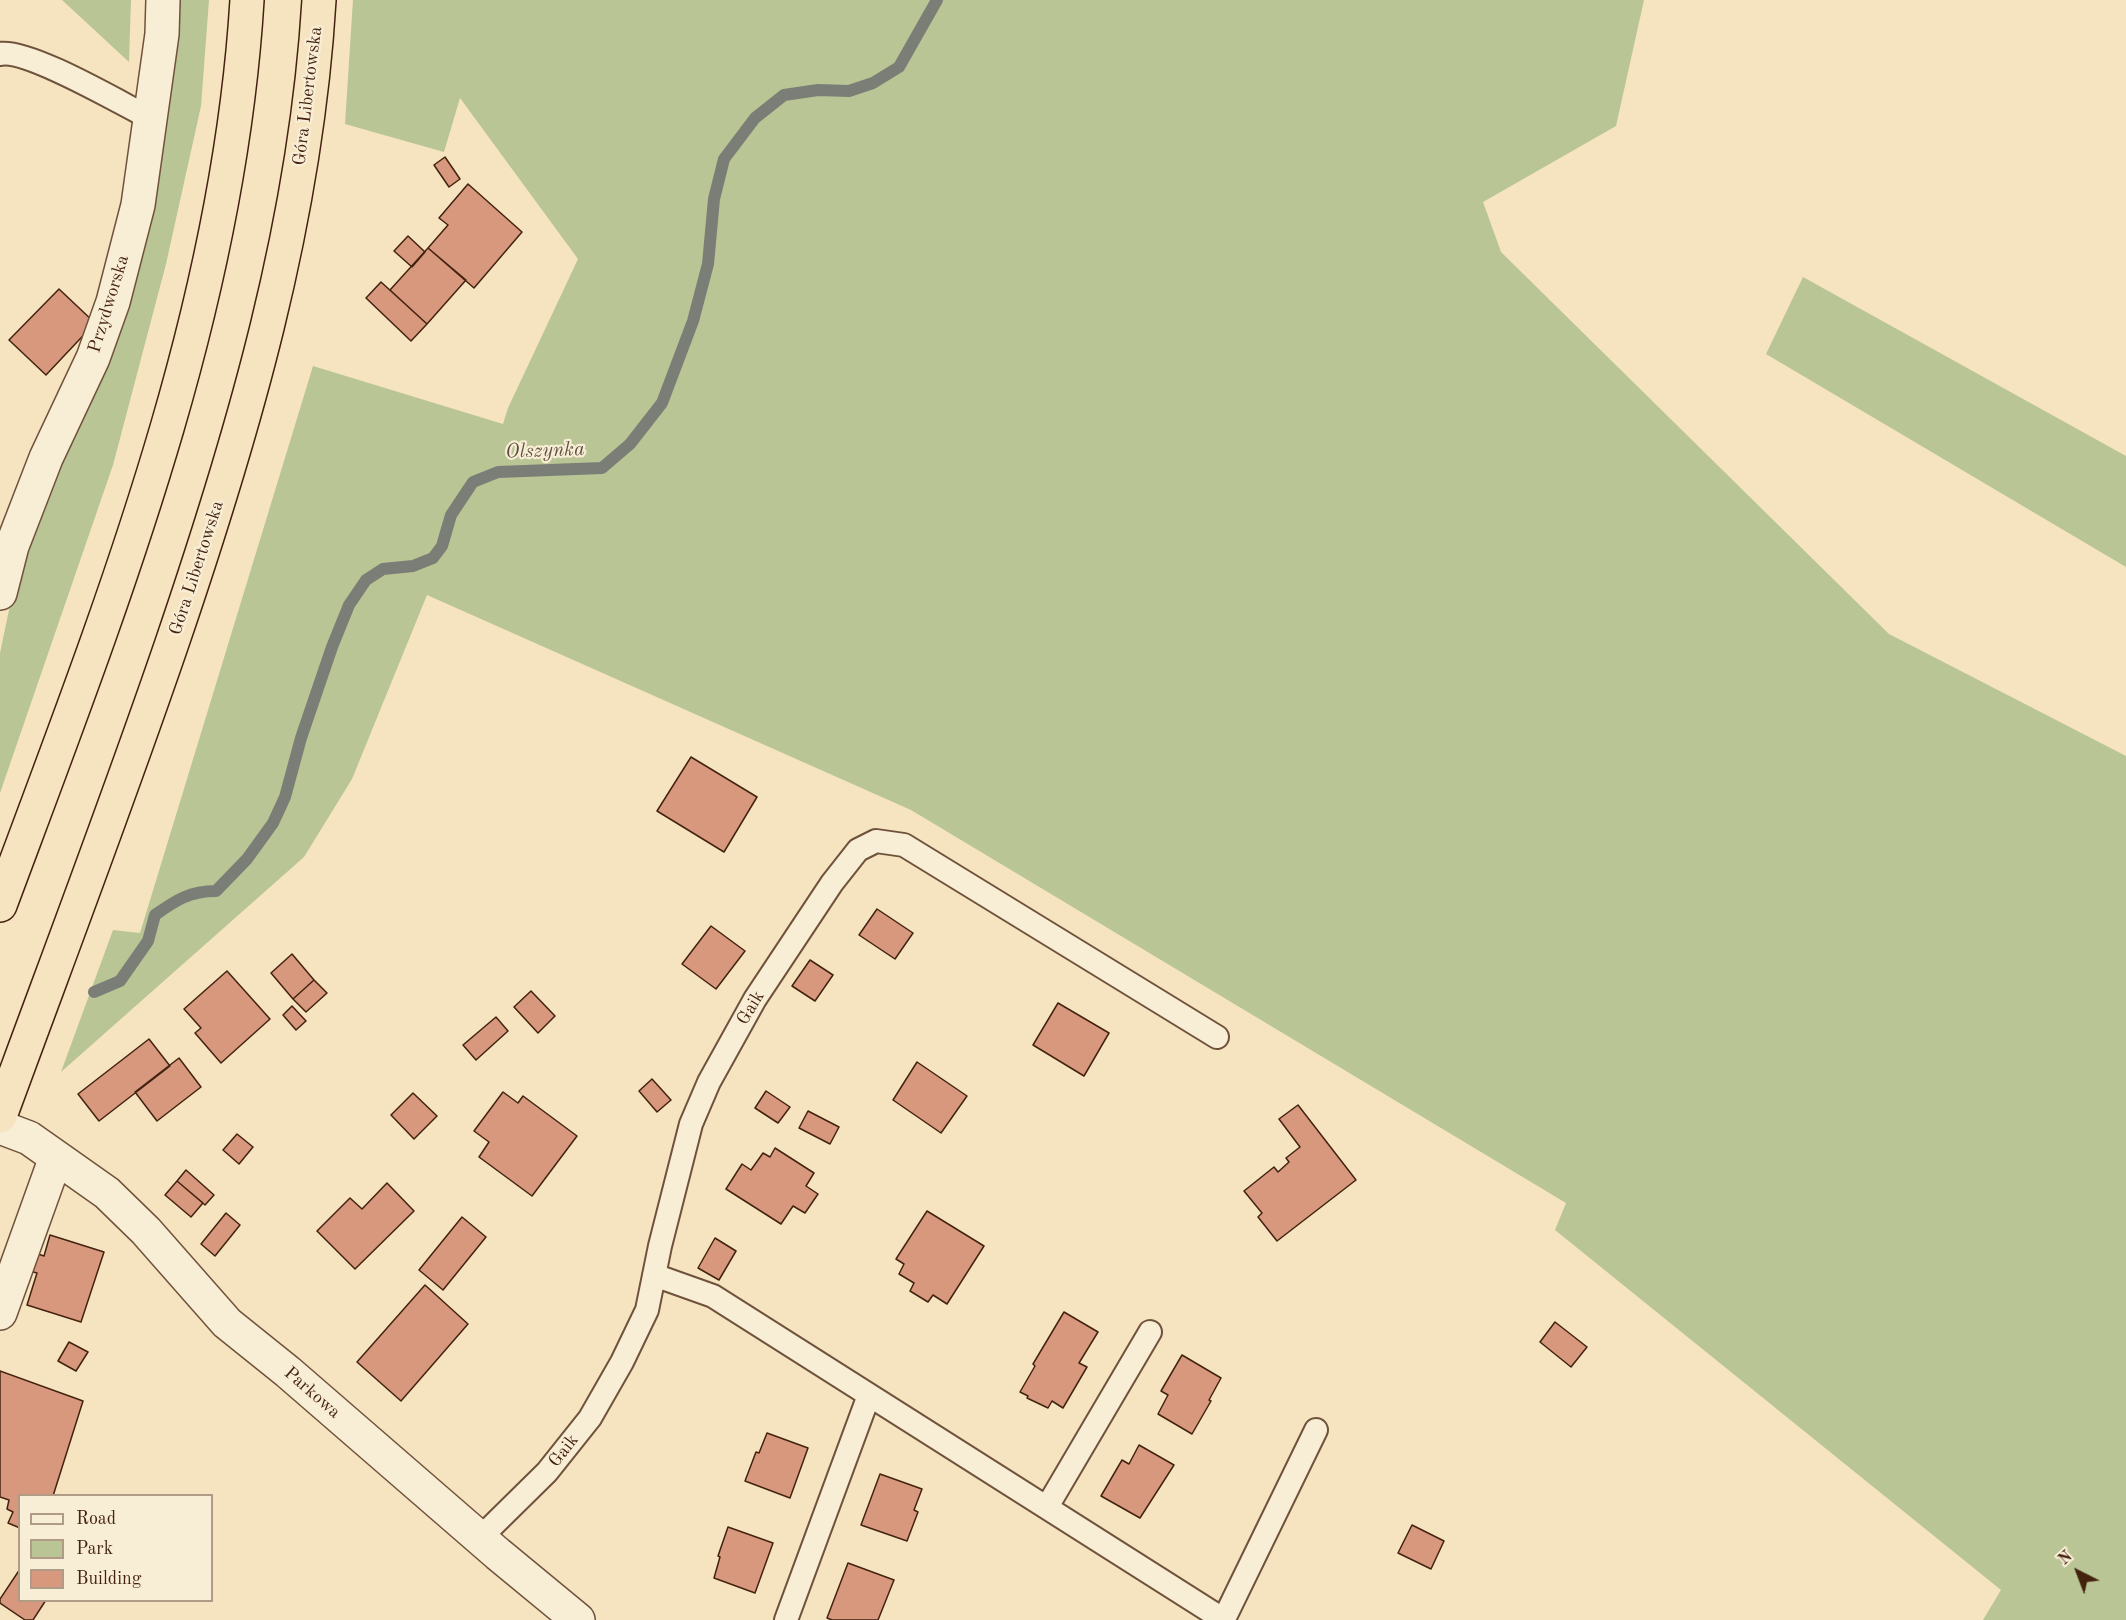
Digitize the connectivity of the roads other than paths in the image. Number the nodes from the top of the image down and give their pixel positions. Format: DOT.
graph roads {
  1 [pos="163,0"];
  2 [pos="247,0"];
  3 [pos="319,0"];
  4 [pos="0,54"];
  5 [pos="150,118"];
  6 [pos="0,592"];
  7 [pos="0,905"];
  8 [pos="1217,1037"];
  9 [pos="0,1116"];
  10 [pos="0,1127"];
  11 [pos="56,1156"];
  12 [pos="654,1275"];
  13 [pos="0,1313"];
  14 [pos="1150,1332"];
  15 [pos="869,1395"];
  16 [pos="1316,1430"];
  17 [pos="1047,1508"];
  18 [pos="480,1538"];
  19 [pos="578,1620"];
  20 [pos="786,1620"];
  21 [pos="1224,1620"];
  1 -- 5 [label="street, Przydworska"];
  2 -- 7 [label="highway"];
  3 -- 9 [label="highway, Góra Libertowska"];
  4 -- 5 [label="lane"];
  5 -- 6 [label="street, Przydworska"];
  8 -- 12 [label="lane, Gaik"];
  10 -- 11 [label="street, Parkowa"];
  11 -- 13 [label="street"];
  11 -- 18 [label="street, Parkowa"];
  12 -- 15 [label="lane"];
  12 -- 18 [label="lane, Gaik"];
  14 -- 17 [label="lane"];
  15 -- 17 [label="lane"];
  15 -- 20 [label="lane"];
  16 -- 21 [label="lane"];
  17 -- 21 [label="lane"];
  18 -- 19 [label="street, Parkowa"];
}
